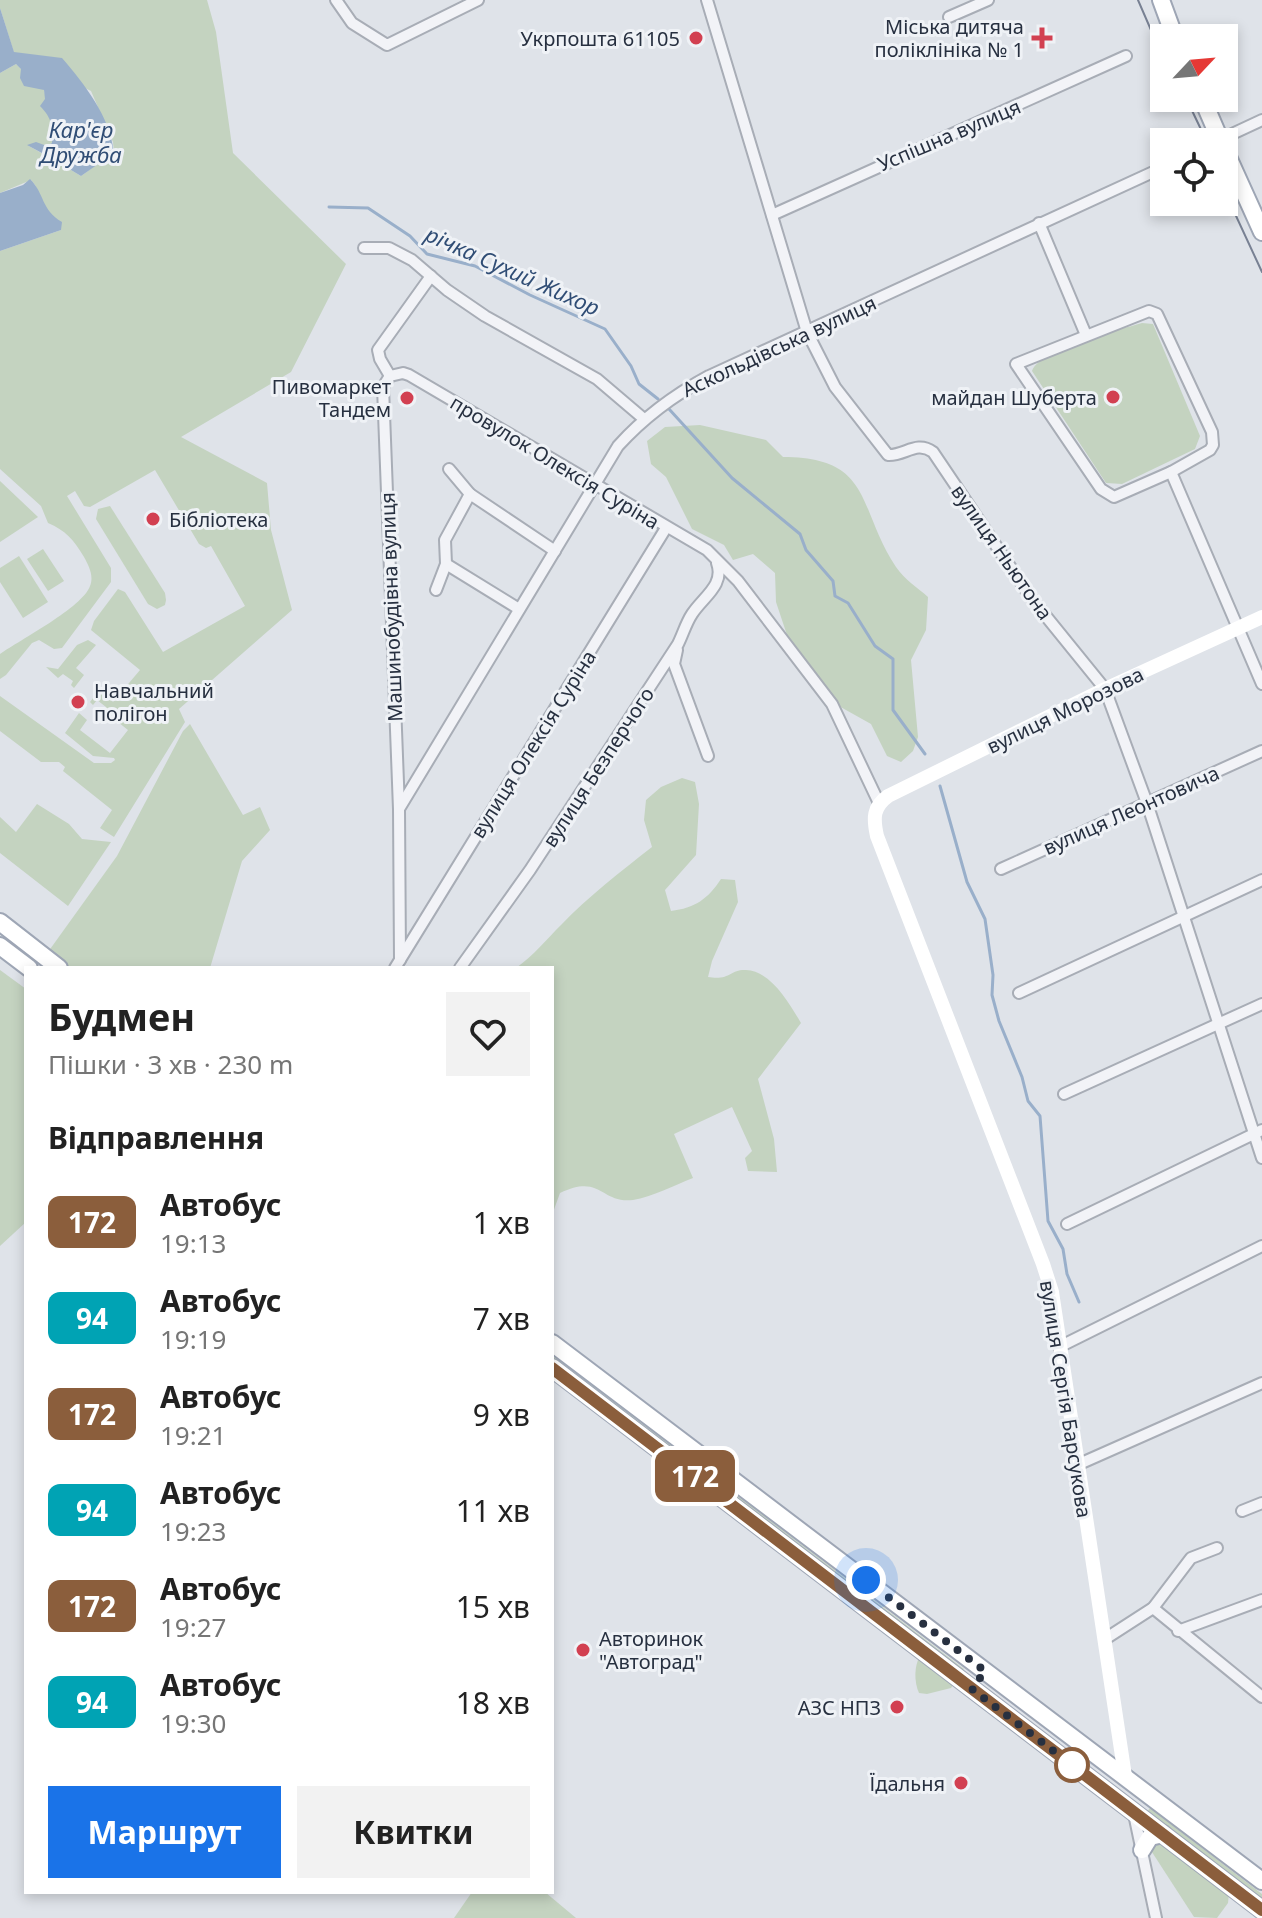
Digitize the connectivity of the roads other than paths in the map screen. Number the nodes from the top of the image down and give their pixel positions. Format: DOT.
graph roads {
  1 [pos="336,0"];
  2 [pos="478,0"];
  3 [pos="707,0"];
  4 [pos="988,0"];
  5 [pos="1161,0"];
  6 [pos="949,17"];
  7 [pos="1170,24"];
  8 [pos="1126,56"];
  9 [pos="1262,120"];
  10 [pos="1238,133"];
  11 [pos="1150,173"];
  12 [pos="1238,181"];
  13 [pos="772,215"];
  14 [pos="1039,223"];
  15 [pos="1262,232"];
  16 [pos="364,248"];
  17 [pos="431,276"];
  18 [pos="807,332"];
  19 [pos="1086,335"];
  20 [pos="390,376"];
  21 [pos="644,419"];
  22 [pos="449,469"];
  23 [pos="1171,472"];
  24 [pos="595,484"];
  25 [pos="470,494"];
  26 [pos="666,528"];
  27 [pos="555,551"];
  28 [pos="716,561"];
  29 [pos="446,564"];
  30 [pos="436,590"];
  31 [pos="519,609"];
  32 [pos="1262,617"];
  33 [pos="1239,628"];
  34 [pos="678,644"];
  35 [pos="1262,684"];
  36 [pos="1105,689"];
  37 [pos="1262,751"];
  38 [pos="708,756"];
  39 [pos="1147,803"];
  40 [pos="877,807"];
  41 [pos="399,809"];
  42 [pos="1001,869"];
  43 [pos="1262,880"];
  44 [pos="1182,915"];
  45 [pos="0,922"];
  46 [pos="0,946"];
  47 [pos="397,964"];
  48 [pos="26,966"];
  49 [pos="56,966"];
  50 [pos="461,966"];
  51 [pos="1019,993"];
  52 [pos="1262,1004"];
  53 [pos="1221,1024"];
  54 [pos="1064,1094"];
  55 [pos="1258,1132"];
  56 [pos="1262,1158"];
  57 [pos="1067,1224"];
  58 [pos="1262,1246"];
  59 [pos="554,1345"];
  60 [pos="1059,1347"];
  61 [pos="554,1370"];
  62 [pos="1262,1383"];
  63 [pos="1077,1465"];
  64 [pos="1262,1503"];
  65 [pos="1242,1511"];
  66 [pos="1217,1548"];
  67 [pos="1262,1600"];
  68 [pos="1153,1608"];
  69 [pos="1178,1631"];
  70 [pos="1105,1639"];
  71 [pos="985,1671"];
  72 [pos="972,1689"];
  73 [pos="1262,1697"];
  74 [pos="1125,1776"];
  75 [pos="1134,1812"];
  76 [pos="1163,1834"];
  77 [pos="1142,1850"];
  78 [pos="1258,1875"];
  79 [pos="1262,1910"];
  80 [pos="1156,1918"];
  1 -- 2 [label="street"];
  3 -- 13 [label="street, вулиця Ньютона"];
  4 -- 6 [label="street"];
  5 -- 7 [label="main road"];
  8 -- 13 [label="street, Успішна вулиця"];
  9 -- 10 [label="street"];
  11 -- 14 [label="street, Аскольдівська вулиця"];
  12 -- 15 [label="main road"];
  13 -- 18 [label="street, вулиця Ньютона"];
  14 -- 18 [label="street, Аскольдівська вулиця"];
  14 -- 19 [label="street"];
  16 -- 17 [label="street"];
  17 -- 20 [label="street, Машинобудівна вулиця"];
  17 -- 21 [label="street"];
  18 -- 21 [label="street, Аскольдівська вулиця"];
  18 -- 36 [label="street, вулиця Ньютона"];
  19 -- 23 [label="street"];
  19 -- 23 [label="street"];
  20 -- 24 [label="street, провулок Олексія Суріна"];
  20 -- 41 [label="street, Машинобудівна вулиця"];
  21 -- 24 [label="street, Аскольдівська вулиця"];
  22 -- 25 [label="street"];
  23 -- 33 [label="street"];
  24 -- 26 [label="street, провулок Олексія Суріна"];
  24 -- 27 [label="street, Аскольдівська вулиця"];
  25 -- 27 [label="street"];
  25 -- 29 [label="street"];
  26 -- 28 [label="street, провулок Олексія Суріна"];
  26 -- 47 [label="street, вулиця Олексія Суріна"];
  27 -- 31 [label="street, Аскольдівська вулиця"];
  28 -- 34 [label="street, вулиця Безперчого"];
  28 -- 40 [label="street, провулок Олексія Суріна"];
  29 -- 30 [label="street"];
  29 -- 31 [label="street"];
  31 -- 41 [label="street, Аскольдівська вулиця"];
  32 -- 33 [label="main road, вулиця Морозова"];
  33 -- 35 [label="street"];
  33 -- 36 [label="main road, вулиця Морозова"];
  34 -- 38 [label="street"];
  34 -- 50 [label="street, вулиця Безперчого"];
  36 -- 39 [label="street, вулиця Ньютона"];
  36 -- 40 [label="main road, вулиця Морозова"];
  37 -- 39 [label="street, вулиця Леонтовича"];
  39 -- 42 [label="street, вулиця Леонтовича"];
  39 -- 44 [label="street, вулиця Ньютона"];
  40 -- 60 [label="main road, вулиця Сергія Барсукова"];
  41 -- 47 [label="street, Машинобудівна вулиця"];
  43 -- 44 [label="street"];
  44 -- 51 [label="street"];
  44 -- 53 [label="street, вулиця Ньютона"];
  45 -- 49 [label="main road"];
  46 -- 48 [label="main road"];
  52 -- 53 [label="street"];
  53 -- 54 [label="street"];
  53 -- 55 [label="street, вулиця Ньютона"];
  55 -- 56 [label="street, вулиця Ньютона"];
  55 -- 57 [label="street"];
  58 -- 60 [label="street"];
  59 -- 71 [label="main road"];
  60 -- 63 [label="main road, вулиця Сергія Барсукова"];
  61 -- 72 [label="main road"];
  62 -- 63 [label="street"];
  63 -- 70 [label="main road, вулиця Сергія Барсукова"];
  64 -- 65 [label="street"];
  66 -- 68 [label="street"];
  67 -- 69 [label="street"];
  68 -- 69 [label="street"];
  68 -- 70 [label="street"];
  69 -- 73 [label="street"];
  70 -- 74 [label="main road, вулиця Сергія Барсукова"];
  71 -- 72 [label="main road"];
  71 -- 74 [label="main road"];
  72 -- 75 [label="main road"];
  74 -- 75 [label="main road"];
  74 -- 78 [label="main road"];
  75 -- 76 [label="main road"];
  75 -- 77 [label="street"];
  76 -- 77 [label="main road"];
  76 -- 79 [label="main road"];
  77 -- 80 [label="street"];
}
